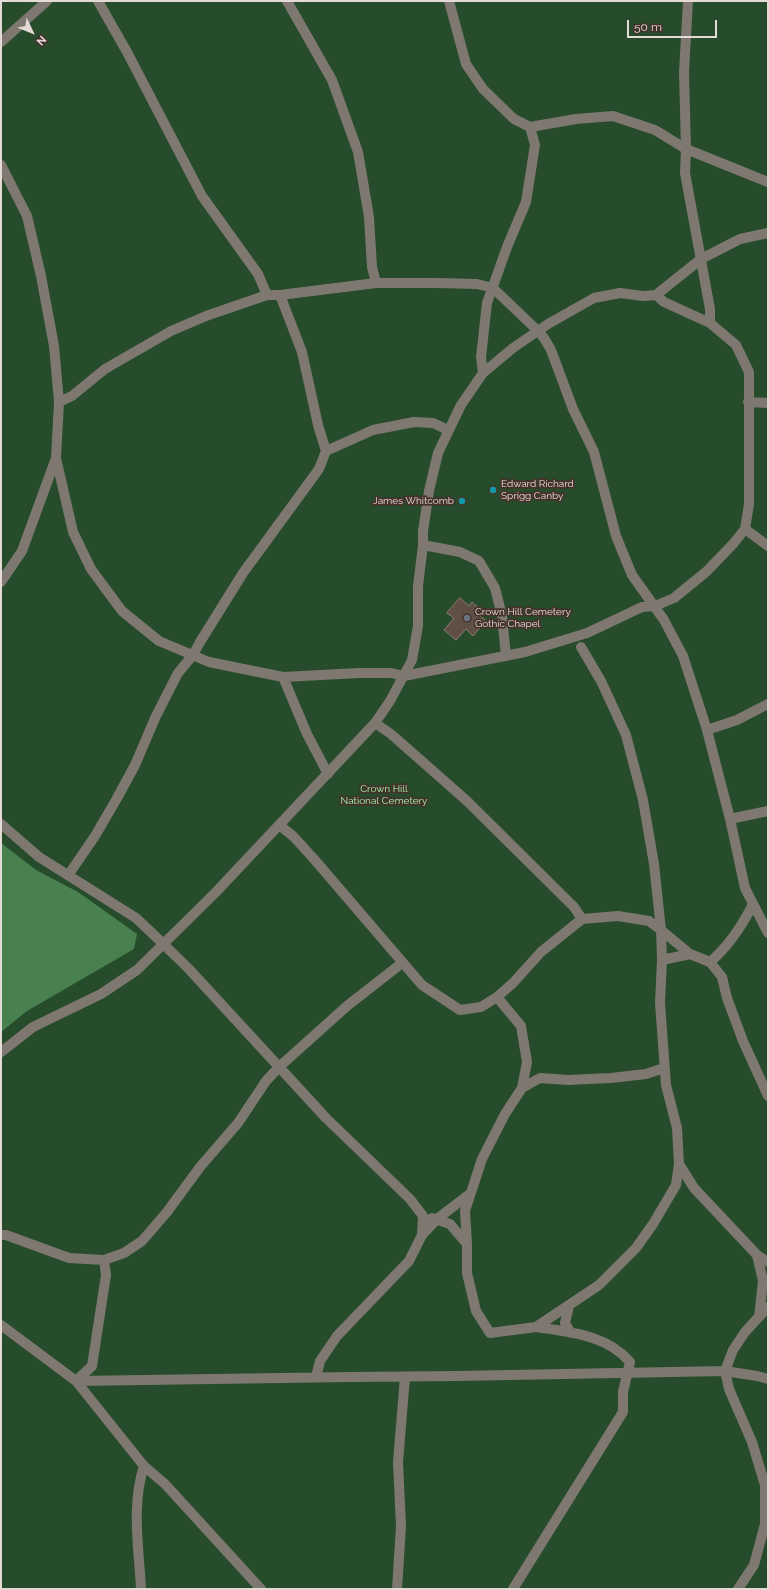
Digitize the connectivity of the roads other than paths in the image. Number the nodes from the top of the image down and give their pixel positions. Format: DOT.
graph roads {
  1 [pos="47,1"];
  2 [pos="98,1"];
  3 [pos="287,1"];
  4 [pos="449,1"];
  5 [pos="688,1"];
  6 [pos="1,42"];
  7 [pos="530,127"];
  8 [pos="686,149"];
  9 [pos="1,165"];
  10 [pos="768,182"];
  11 [pos="768,233"];
  12 [pos="701,259"];
  13 [pos="376,283"];
  14 [pos="493,288"];
  15 [pos="267,295"];
  16 [pos="280,295"];
  17 [pos="656,296"];
  18 [pos="710,323"];
  19 [pos="538,331"];
  20 [pos="483,373"];
  21 [pos="59,402"];
  22 [pos="748,402"];
  23 [pos="768,403"];
  24 [pos="448,430"];
  25 [pos="326,452"];
  26 [pos="56,458"];
  27 [pos="745,529"];
  28 [pos="423,545"];
  29 [pos="768,546"];
  30 [pos="1,582"];
  31 [pos="655,606"];
  32 [pos="587,633"];
  33 [pos="565,641"];
  34 [pos="581,647"];
  35 [pos="193,656"];
  36 [pos="506,656"];
  37 [pos="404,676"];
  38 [pos="283,677"];
  39 [pos="768,704"];
  40 [pos="375,723"];
  41 [pos="707,730"];
  42 [pos="328,774"];
  43 [pos="768,811"];
  44 [pos="730,818"];
  45 [pos="1,824"];
  46 [pos="279,825"];
  47 [pos="69,874"];
  48 [pos="753,904"];
  49 [pos="659,912"];
  50 [pos="582,919"];
  51 [pos="649,921"];
  52 [pos="743,924"];
  53 [pos="661,930"];
  54 [pos="766,930"];
  55 [pos="164,944"];
  56 [pos="690,954"];
  57 [pos="662,960"];
  58 [pos="710,962"];
  59 [pos="402,963"];
  60 [pos="497,997"];
  61 [pos="1,1052"];
  62 [pos="527,1062"];
  63 [pos="279,1067"];
  64 [pos="664,1068"];
  65 [pos="540,1078"];
  66 [pos="522,1088"];
  67 [pos="768,1096"];
  68 [pos="679,1164"];
  69 [pos="676,1185"];
  70 [pos="694,1188"];
  71 [pos="472,1192"];
  72 [pos="423,1216"];
  73 [pos="437,1219"];
  74 [pos="1,1235"];
  75 [pos="422,1235"];
  76 [pos="467,1244"];
  77 [pos="757,1256"];
  78 [pos="104,1260"];
  79 [pos="768,1262"];
  80 [pos="569,1306"];
  81 [pos="768,1307"];
  82 [pos="759,1317"];
  83 [pos="1,1325"];
  84 [pos="536,1327"];
  85 [pos="570,1332"];
  86 [pos="92,1366"];
  87 [pos="725,1371"];
  88 [pos="627,1374"];
  89 [pos="316,1377"];
  90 [pos="405,1377"];
  91 [pos="768,1380"];
  92 [pos="76,1381"];
  93 [pos="107,1381"];
  94 [pos="144,1466"];
  95 [pos="141,1589"];
  96 [pos="261,1589"];
  97 [pos="397,1589"];
  98 [pos="513,1589"];
  99 [pos="738,1589"];
  1 -- 6 [label="lane"];
  2 -- 15 [label="lane"];
  3 -- 13 [label="lane"];
  4 -- 7 [label="lane"];
  5 -- 8 [label="lane"];
  7 -- 8 [label="lane"];
  7 -- 14 [label="lane"];
  8 -- 10 [label="lane"];
  8 -- 12 [label="lane"];
  9 -- 21 [label="lane"];
  11 -- 12 [label="lane"];
  12 -- 17 [label="lane"];
  12 -- 18 [label="lane"];
  13 -- 14 [label="lane"];
  13 -- 16 [label="lane"];
  14 -- 19 [label="lane"];
  14 -- 20 [label="lane"];
  15 -- 16 [label="lane"];
  15 -- 21 [label="lane"];
  16 -- 25 [label="lane"];
  17 -- 18 [label="lane"];
  17 -- 19 [label="lane"];
  18 -- 22 [label="lane"];
  19 -- 20 [label="lane"];
  19 -- 31 [label="lane"];
  20 -- 24 [label="lane"];
  21 -- 26 [label="lane"];
  22 -- 23 [label="lane"];
  22 -- 27 [label="lane"];
  24 -- 25 [label="lane"];
  24 -- 28 [label="lane"];
  25 -- 35 [label="lane"];
  26 -- 30 [label="lane"];
  26 -- 35 [label="lane"];
  27 -- 29 [label="lane"];
  27 -- 31 [label="lane"];
  28 -- 36 [label="lane"];
  28 -- 37 [label="lane"];
  31 -- 32 [label="lane"];
  31 -- 41 [label="lane"];
  32 -- 33 [label="lane"];
  32 -- 34 [label="lane"];
  33 -- 34 [label="lane"];
  33 -- 36 [label="lane"];
  34 -- 49 [label="lane"];
  35 -- 38 [label="lane"];
  35 -- 47 [label="lane"];
  36 -- 37 [label="lane"];
  37 -- 38 [label="lane"];
  37 -- 40 [label="lane"];
  38 -- 42 [label="lane"];
  39 -- 41 [label="lane"];
  40 -- 42 [label="lane"];
  40 -- 50 [label="lane"];
  41 -- 44 [label="lane"];
  42 -- 46 [label="lane"];
  43 -- 44 [label="lane"];
  44 -- 48 [label="lane"];
  45 -- 47 [label="lane"];
  46 -- 55 [label="lane"];
  46 -- 59 [label="lane"];
  47 -- 55 [label="lane"];
  48 -- 52 [label="lane"];
  48 -- 54 [label="lane"];
  49 -- 51 [label="lane"];
  49 -- 53 [label="lane"];
  50 -- 51 [label="lane"];
  50 -- 60 [label="lane"];
  51 -- 53 [label="lane"];
  52 -- 54 [label="lane"];
  52 -- 58 [label="lane"];
  53 -- 56 [label="lane"];
  53 -- 57 [label="lane"];
  55 -- 61 [label="lane"];
  55 -- 63 [label="lane"];
  56 -- 57 [label="lane"];
  56 -- 58 [label="lane"];
  57 -- 64 [label="lane"];
  58 -- 67 [label="lane"];
  59 -- 60 [label="lane"];
  59 -- 63 [label="lane"];
  60 -- 62 [label="lane"];
  62 -- 65 [label="lane"];
  62 -- 66 [label="lane"];
  63 -- 72 [label="lane"];
  63 -- 78 [label="lane"];
  64 -- 65 [label="lane"];
  64 -- 68 [label="lane"];
  65 -- 66 [label="lane"];
  66 -- 71 [label="lane"];
  68 -- 69 [label="lane"];
  68 -- 70 [label="lane"];
  69 -- 70 [label="lane"];
  69 -- 80 [label="lane"];
  70 -- 77 [label="lane"];
  71 -- 73 [label="lane"];
  71 -- 76 [label="lane"];
  72 -- 73 [label="lane"];
  72 -- 75 [label="lane"];
  73 -- 75 [label="lane"];
  73 -- 76 [label="lane"];
  74 -- 78 [label="lane"];
  75 -- 89 [label="lane"];
  76 -- 84 [label="lane"];
  77 -- 79 [label="lane"];
  77 -- 82 [label="lane"];
  78 -- 86 [label="lane"];
  80 -- 84 [label="lane"];
  80 -- 85 [label="lane"];
  81 -- 82 [label="lane"];
  82 -- 87 [label="lane"];
  83 -- 92 [label="lane"];
  84 -- 85 [label="lane"];
  85 -- 88 [label="lane"];
  86 -- 92 [label="lane"];
  86 -- 93 [label="lane"];
  87 -- 88 [label="lane"];
  87 -- 91 [label="lane"];
  87 -- 99 [label="lane"];
  88 -- 90 [label="lane"];
  88 -- 98 [label="lane"];
  89 -- 90 [label="lane"];
  89 -- 93 [label="lane"];
  90 -- 97 [label="lane"];
  92 -- 93 [label="lane"];
  92 -- 94 [label="lane"];
  94 -- 95 [label="lane"];
  94 -- 96 [label="lane"];
}
